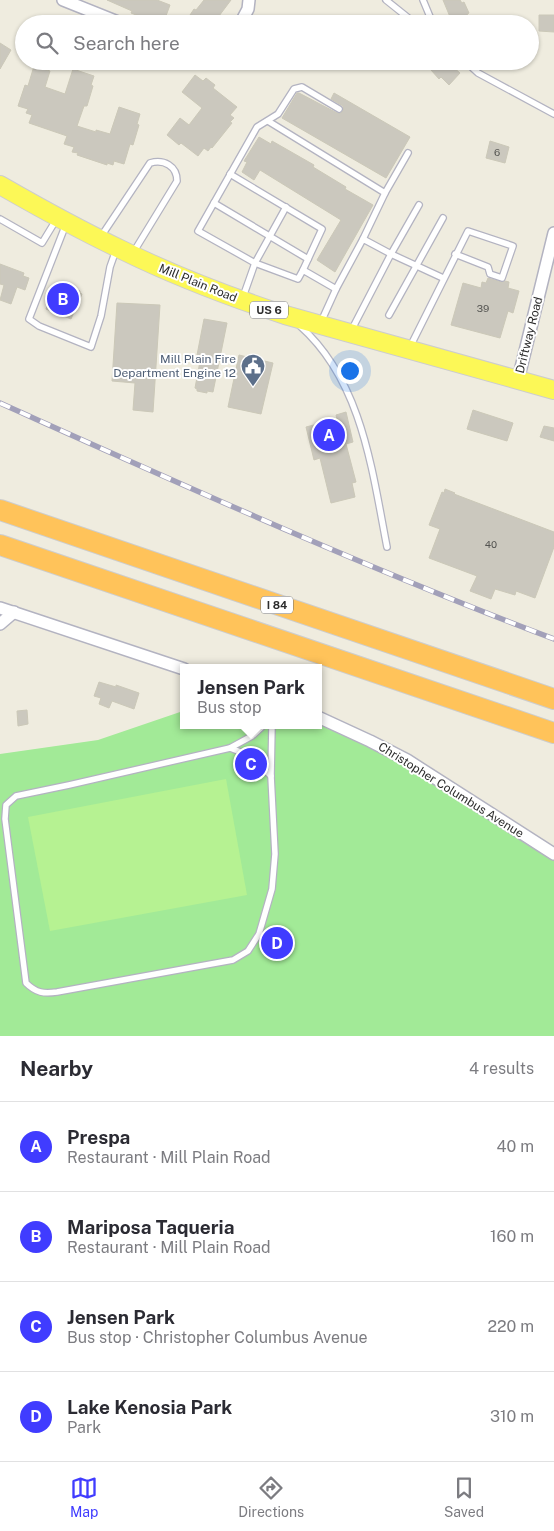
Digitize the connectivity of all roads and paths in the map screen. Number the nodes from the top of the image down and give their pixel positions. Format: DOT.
graph roads {
  1 [pos="63,0"];
  2 [pos="249,0"];
  3 [pos="386,0"];
  4 [pos="423,0"];
  5 [pos="100,15"];
  6 [pos="245,15"];
  7 [pos="405,15"];
  8 [pos="429,15"];
  9 [pos="475,70"];
  10 [pos="338,109"];
  11 [pos="554,114"];
  12 [pos="268,121"];
  13 [pos="408,153"];
  14 [pos="230,174"];
  15 [pos="0,185"];
  16 [pos="385,193"];
  17 [pos="214,203"];
  18 [pos="419,205"];
  19 [pos="286,207"];
  20 [pos="443,218"];
  21 [pos="0,219"];
  22 [pos="62,219"];
  23 [pos="554,233"];
  24 [pos="269,237"];
  25 [pos="99,239"];
  26 [pos="363,239"];
  27 [pos="124,251"];
  28 [pos="391,254"];
  29 [pos="455,254"];
  30 [pos="308,259"];
  31 [pos="255,263"];
  32 [pos="417,266"];
  33 [pos="303,270"];
  34 [pos="444,278"];
  35 [pos="336,289"];
  36 [pos="242,301"];
  37 [pos="285,316"];
  38 [pos="389,316"];
  39 [pos="320,325"];
  40 [pos="350,334"];
  41 [pos="409,349"];
  42 [pos="518,380"];
  43 [pos="554,390"];
  44 [pos="0,510"];
  45 [pos="0,545"];
  46 [pos="387,547"];
  47 [pos="0,608"];
  48 [pos="14,612"];
  49 [pos="0,624"];
  50 [pos="180,668"];
  51 [pos="554,699"];
  52 [pos="322,719"];
  53 [pos="260,729"];
  54 [pos="272,729"];
  55 [pos="554,733"];
  56 [pos="230,748"];
  57 [pos="271,776"];
  58 [pos="554,854"];
  1 -- 5 [label="street"];
  2 -- 6 [label="street"];
  3 -- 7 [label="lane"];
  4 -- 8 [label="lane"];
  9 -- 11 [label="lane"];
  10 -- 12 [label="lane"];
  12 -- 14 [label="lane"];
  12 -- 16 [label="lane"];
  13 -- 16 [label="lane"];
  14 -- 17 [label="lane"];
  14 -- 19 [label="lane"];
  15 -- 22 [label="main road, Mill Plain Road / US 6"];
  16 -- 26 [label="lane"];
  17 -- 24 [label="lane"];
  17 -- 31 [label="lane"];
  18 -- 28 [label="lane"];
  19 -- 24 [label="lane"];
  19 -- 30 [label="lane"];
  20 -- 32 [label="lane"];
  21 -- 22 [label="lane"];
  22 -- 25 [label="main road, Mill Plain Road / US 6"];
  22 -- 27 [label="lane"];
  23 -- 42 [label="street, Driftway Road"];
  24 -- 30 [label="lane"];
  24 -- 31 [label="lane"];
  25 -- 27 [label="main road, Mill Plain Road / US 6"];
  25 -- 27 [label="lane"];
  26 -- 28 [label="lane"];
  26 -- 35 [label="lane"];
  27 -- 36 [label="main road, Mill Plain Road / US 6"];
  28 -- 32 [label="lane"];
  28 -- 40 [label="lane"];
  29 -- 29 [label="lane"];
  29 -- 34 [label="lane"];
  30 -- 33 [label="lane"];
  31 -- 33 [label="lane"];
  31 -- 36 [label="lane"];
  32 -- 34 [label="lane"];
  32 -- 38 [label="lane"];
  33 -- 35 [label="lane"];
  34 -- 41 [label="lane"];
  35 -- 39 [label="lane"];
  36 -- 37 [label="main road, Mill Plain Road / US 6"];
  37 -- 39 [label="main road, Mill Plain Road / US 6"];
  37 -- 46 [label="lane"];
  39 -- 40 [label="main road, Mill Plain Road / US 6"];
  40 -- 41 [label="main road, Mill Plain Road / US 6"];
  41 -- 42 [label="main road, Mill Plain Road / US 6"];
  42 -- 43 [label="main road, Mill Plain Road / US 6"];
  44 -- 51 [label="highway, I 84"];
  45 -- 55 [label="highway"];
  47 -- 48 [label="street"];
  48 -- 49 [label="street"];
  48 -- 50 [label="street"];
  52 -- 58 [label="street, Christopher Columbus Avenue"];
  53 -- 56 [label="lane"];
  54 -- 57 [label="lane"];
  56 -- 57 [label="lane"];
  56 -- 57 [label="lane"];
}
